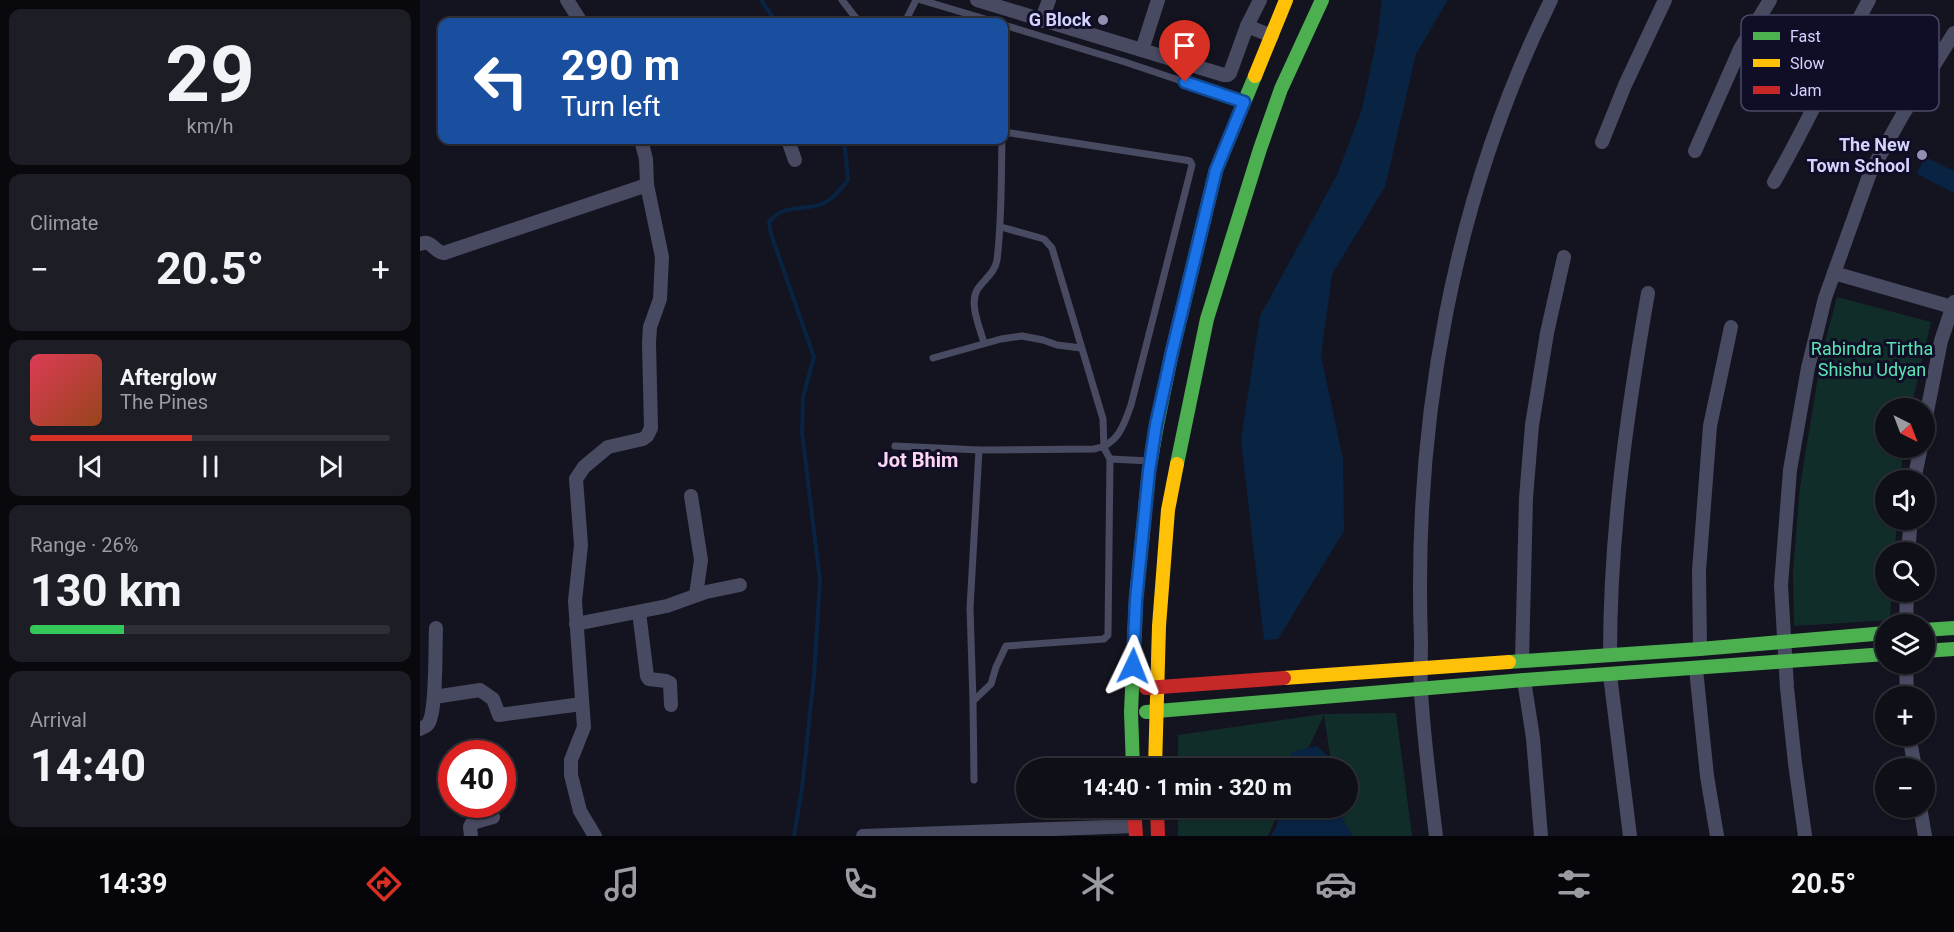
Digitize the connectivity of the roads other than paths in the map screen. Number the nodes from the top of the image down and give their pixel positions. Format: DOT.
graph roads {
  1 [pos="567,0"];
  2 [pos="842,0"];
  3 [pos="916,0"];
  4 [pos="921,0"];
  5 [pos="977,0"];
  6 [pos="1049,0"];
  7 [pos="1158,0"];
  8 [pos="1260,0"];
  9 [pos="1286,0"];
  10 [pos="1322,0"];
  11 [pos="1551,0"];
  12 [pos="1665,0"];
  13 [pos="1770,0"];
  14 [pos="1869,0"];
  15 [pos="1761,15"];
  16 [pos="1861,15"];
  17 [pos="578,18"];
  18 [pos="856,18"];
  19 [pos="907,18"];
  20 [pos="982,18"];
  21 [pos="1041,21"];
  22 [pos="1008,26"];
  23 [pos="1247,26"];
  24 [pos="1954,33"];
  25 [pos="1272,36"];
  26 [pos="1741,47"];
  27 [pos="1142,50"];
  28 [pos="1939,57"];
  29 [pos="1244,102"];
  30 [pos="1812,111"];
  31 [pos="1905,111"];
  32 [pos="1008,133"];
  33 [pos="1602,142"];
  34 [pos="642,144"];
  35 [pos="789,144"];
  36 [pos="1002,144"];
  37 [pos="1695,151"];
  38 [pos="795,160"];
  39 [pos="1774,182"];
  40 [pos="647,185"];
  41 [pos="1001,227"];
  42 [pos="420,244"];
  43 [pos="1564,257"];
  44 [pos="1834,273"];
  45 [pos="1648,293"];
  46 [pos="1953,304"];
  47 [pos="1731,327"];
  48 [pos="984,344"];
  49 [pos="1081,348"];
  50 [pos="933,358"];
  51 [pos="1930,398"];
  52 [pos="896,446"];
  53 [pos="1104,448"];
  54 [pos="979,450"];
  55 [pos="1110,459"];
  56 [pos="1150,461"];
  57 [pos="691,496"];
  58 [pos="740,585"];
  59 [pos="696,595"];
  60 [pos="639,612"];
  61 [pos="576,624"];
  62 [pos="436,628"];
  63 [pos="1954,628"];
  64 [pos="1935,629"];
  65 [pos="1875,634"];
  66 [pos="1784,641"];
  67 [pos="1701,649"];
  68 [pos="1954,649"];
  69 [pos="1935,650"];
  70 [pos="1610,655"];
  71 [pos="1875,655"];
  72 [pos="1522,661"];
  73 [pos="1786,661"];
  74 [pos="1421,669"];
  75 [pos="1696,669"];
  76 [pos="1610,675"];
  77 [pos="1524,680"];
  78 [pos="1132,688"];
  79 [pos="1157,688"];
  80 [pos="1420,690"];
  81 [pos="434,697"];
  82 [pos="973,701"];
  83 [pos="582,704"];
  84 [pos="671,705"];
  85 [pos="1131,712"];
  86 [pos="1156,712"];
  87 [pos="420,729"];
  88 [pos="1133,758"];
  89 [pos="1155,758"];
  90 [pos="974,780"];
  91 [pos="490,818"];
  92 [pos="1157,818"];
  93 [pos="1922,818"];
  94 [pos="1135,831"];
  95 [pos="1054,833"];
  96 [pos="590,834"];
  97 [pos="982,834"];
  98 [pos="914,835"];
  99 [pos="471,836"];
  100 [pos="863,836"];
  101 [pos="1158,836"];
  102 [pos="1436,836"];
  103 [pos="1541,836"];
  104 [pos="1630,836"];
  105 [pos="1717,836"];
  106 [pos="1805,836"];
  107 [pos="1925,836"];
  1 -- 17 [label="street"];
  2 -- 18 [label="lane"];
  3 -- 19 [label="lane"];
  4 -- 20 [label="lane"];
  5 -- 21 [label="street"];
  6 -- 21 [label="street"];
  7 -- 27 [label="street"];
  8 -- 23 [label="street"];
  9 -- 25 [label="street"];
  10 -- 79 [label="street"];
  11 -- 74 [label="street"];
  12 -- 33 [label="street"];
  13 -- 15 [label="street"];
  14 -- 16 [label="street"];
  21 -- 27 [label="street"];
  22 -- 29 [label="lane"];
  23 -- 25 [label="street"];
  23 -- 27 [label="street"];
  24 -- 28 [label="street"];
  25 -- 29 [label="street"];
  26 -- 37 [label="street"];
  29 -- 56 [label="street"];
  30 -- 39 [label="street"];
  31 -- 44 [label="street"];
  32 -- 53 [label="lane"];
  34 -- 40 [label="street"];
  35 -- 38 [label="street"];
  36 -- 41 [label="lane"];
  40 -- 42 [label="street"];
  40 -- 61 [label="street"];
  41 -- 48 [label="lane"];
  41 -- 49 [label="lane"];
  43 -- 72 [label="street"];
  44 -- 46 [label="street"];
  44 -- 66 [label="street"];
  45 -- 70 [label="street"];
  46 -- 51 [label="street"];
  47 -- 67 [label="street"];
  48 -- 49 [label="lane"];
  48 -- 50 [label="lane"];
  49 -- 53 [label="lane"];
  52 -- 54 [label="lane"];
  53 -- 54 [label="lane"];
  53 -- 55 [label="lane"];
  54 -- 82 [label="lane"];
  55 -- 56 [label="lane"];
  55 -- 82 [label="lane"];
  56 -- 78 [label="street"];
  57 -- 59 [label="street"];
  58 -- 59 [label="street"];
  59 -- 60 [label="street"];
  60 -- 61 [label="street"];
  60 -- 84 [label="street"];
  61 -- 83 [label="street"];
  62 -- 81 [label="street"];
  63 -- 64 [label="street"];
  65 -- 66 [label="street"];
  66 -- 67 [label="street"];
  66 -- 73 [label="street"];
  67 -- 70 [label="street"];
  68 -- 69 [label="street"];
  70 -- 72 [label="street"];
  71 -- 73 [label="street"];
  72 -- 74 [label="street"];
  73 -- 75 [label="street"];
  73 -- 106 [label="street"];
  74 -- 79 [label="street"];
  74 -- 80 [label="street"];
  75 -- 76 [label="street"];
  75 -- 105 [label="street"];
  76 -- 77 [label="street"];
  76 -- 104 [label="street"];
  77 -- 80 [label="street"];
  77 -- 103 [label="street"];
  78 -- 79 [label="street"];
  78 -- 85 [label="street"];
  79 -- 86 [label="street"];
  80 -- 86 [label="street"];
  80 -- 102 [label="street"];
  81 -- 83 [label="street"];
  81 -- 87 [label="street"];
  82 -- 90 [label="lane"];
  83 -- 96 [label="street"];
  85 -- 86 [label="street"];
  85 -- 88 [label="street"];
  86 -- 89 [label="street"];
  91 -- 99 [label="street"];
  92 -- 101 [label="street"];
  93 -- 107 [label="street"];
  94 -- 95 [label="street"];
  95 -- 97 [label="street"];
  97 -- 98 [label="street"];
  98 -- 100 [label="street"];
}
